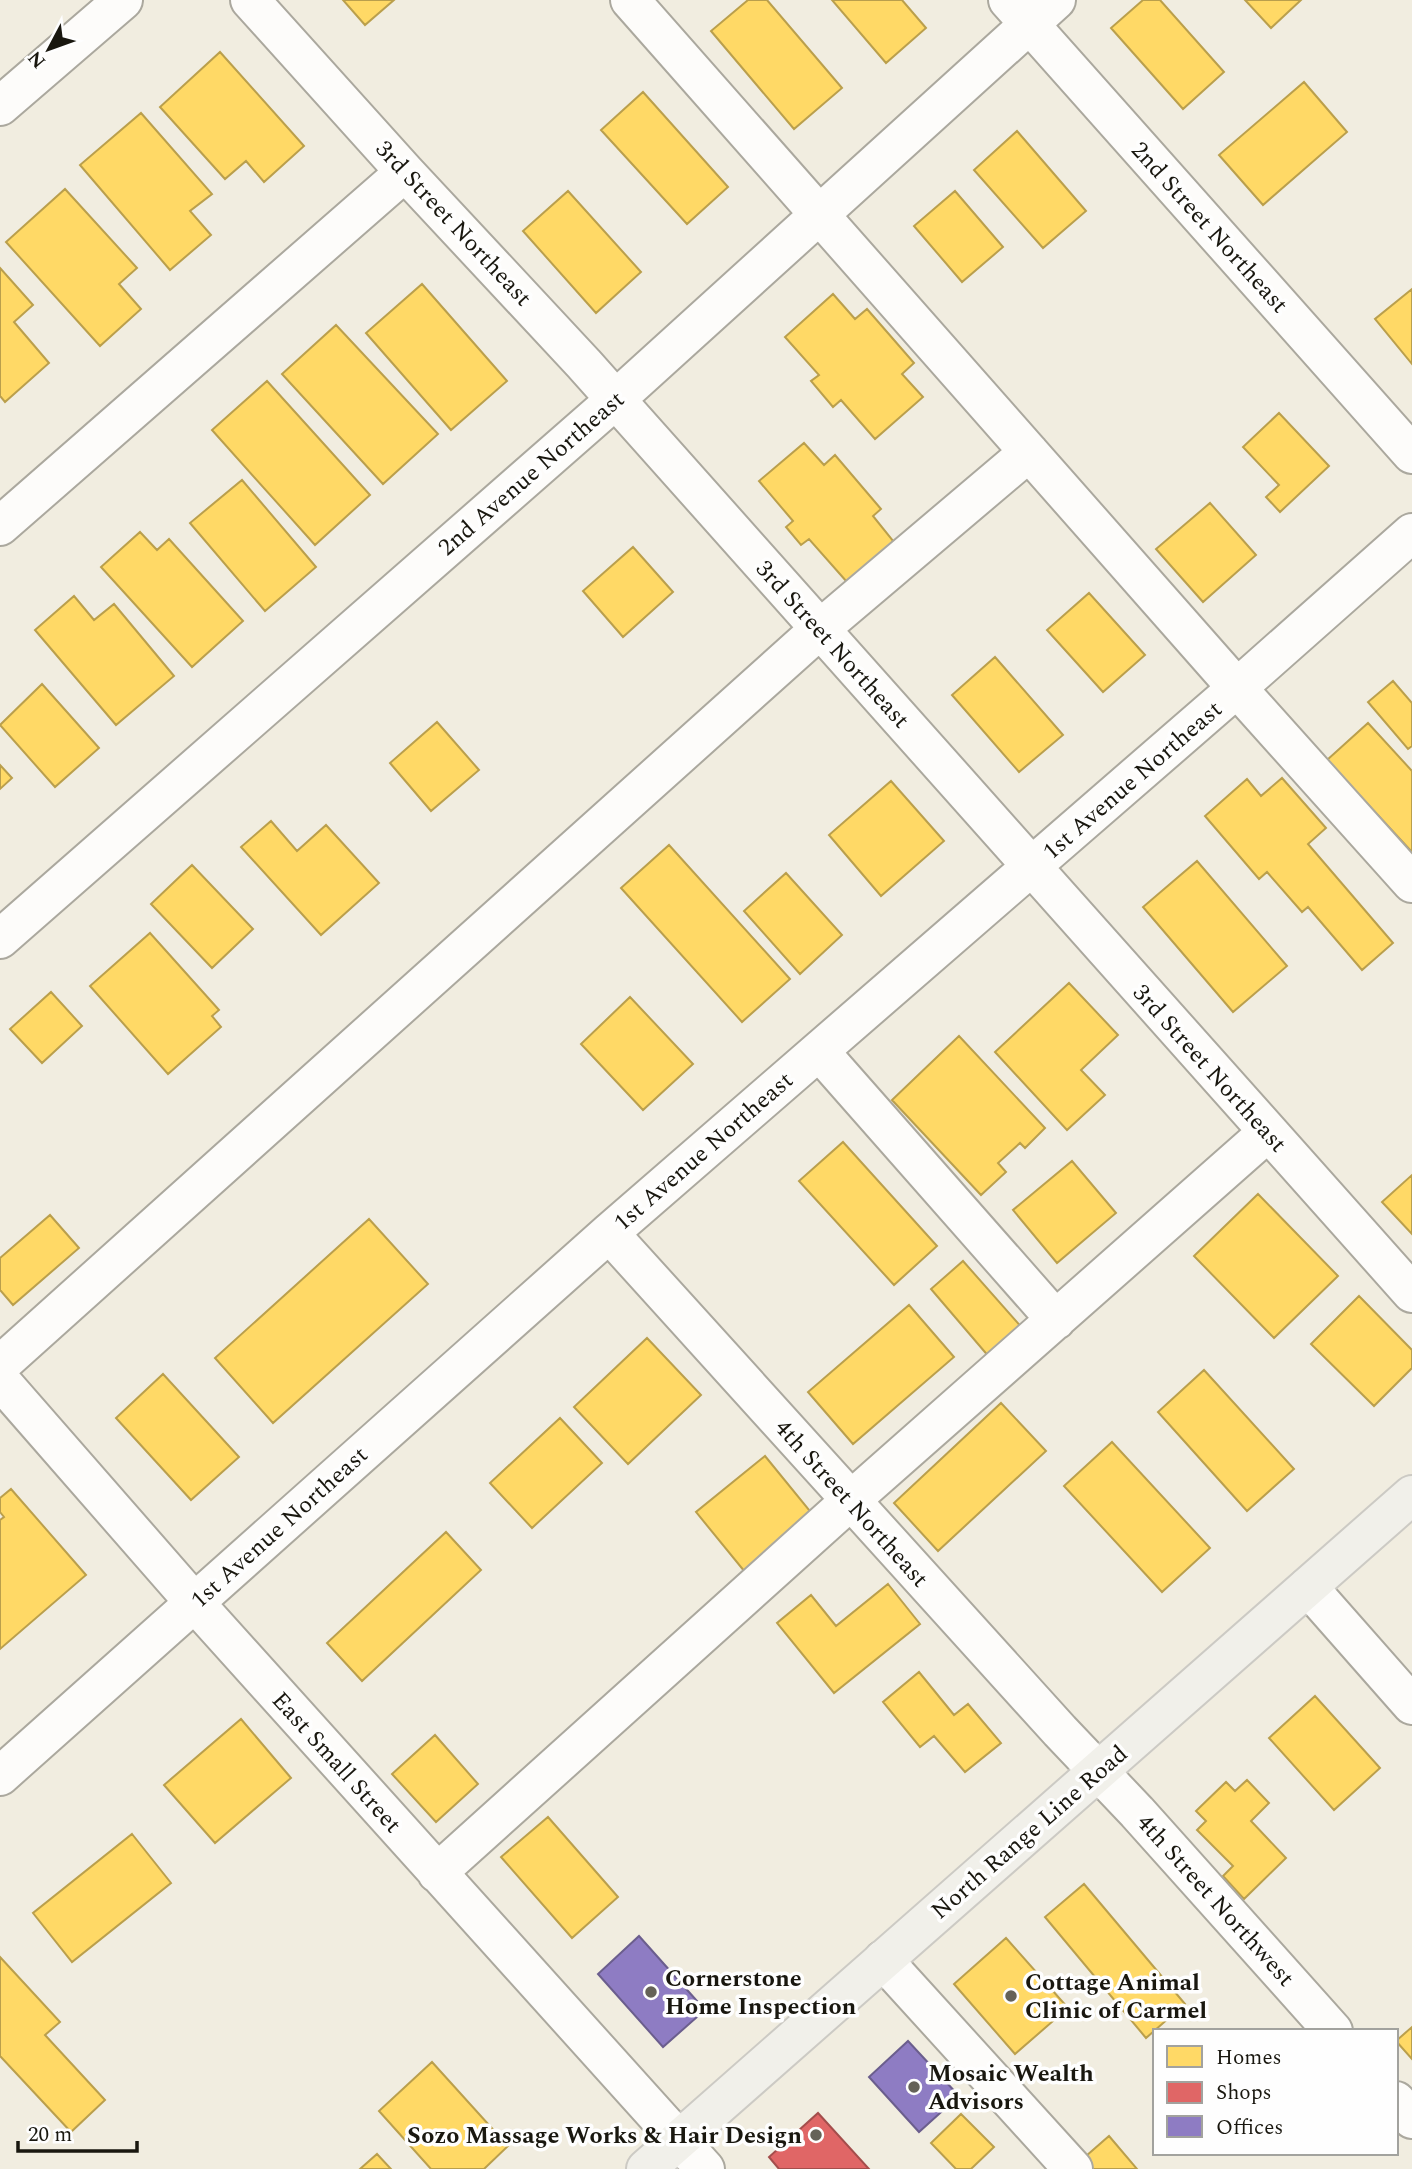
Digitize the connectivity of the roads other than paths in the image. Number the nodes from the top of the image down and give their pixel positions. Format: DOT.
graph roads {
  1 [pos="123,0"];
  2 [pos="250,0"];
  3 [pos="630,0"];
  4 [pos="1031,8"];
  5 [pos="0,106"];
  6 [pos="405,172"];
  7 [pos="819,214"];
  8 [pos="615,400"];
  9 [pos="1029,452"];
  10 [pos="1412,454"];
  11 [pos="0,526"];
  12 [pos="1412,533"];
  13 [pos="820,629"];
  14 [pos="1237,688"];
  15 [pos="1031,867"];
  16 [pos="1412,883"];
  17 [pos="0,939"];
  18 [pos="819,1051"];
  19 [pos="1268,1132"];
  20 [pos="609,1234"];
  21 [pos="1412,1293"];
  22 [pos="1056,1320"];
  23 [pos="0,1365"];
  24 [pos="0,1380"];
  25 [pos="1412,1495"];
  26 [pos="850,1501"];
  27 [pos="1308,1587"];
  28 [pos="194,1602"];
  29 [pos="1412,1705"];
  30 [pos="1098,1771"];
  31 [pos="0,1776"];
  32 [pos="437,1873"];
  33 [pos="883,1960"];
  34 [pos="1331,2029"];
  35 [pos="1398,2103"];
  36 [pos="1412,2119"];
  37 [pos="678,2140"];
  38 [pos="646,2169"];
  39 [pos="705,2169"];
  40 [pos="1073,2169"];
  1 -- 5 [label="street"];
  2 -- 6 [label="street, 3rd Street Northeast"];
  3 -- 7 [label="street"];
  4 -- 7 [label="street, 2nd Avenue Northeast"];
  4 -- 10 [label="street, 2nd Street Northeast"];
  6 -- 8 [label="street, 3rd Street Northeast"];
  6 -- 11 [label="street"];
  7 -- 8 [label="street, 2nd Avenue Northeast"];
  7 -- 9 [label="street"];
  8 -- 13 [label="street, 3rd Street Northeast"];
  8 -- 17 [label="street, 2nd Avenue Northeast"];
  9 -- 13 [label="street"];
  9 -- 14 [label="street"];
  12 -- 14 [label="street, 1st Avenue Northeast"];
  13 -- 15 [label="street, 3rd Street Northeast"];
  13 -- 23 [label="street"];
  14 -- 15 [label="street, 1st Avenue Northeast"];
  14 -- 16 [label="street"];
  15 -- 18 [label="street, 1st Avenue Northeast"];
  15 -- 19 [label="street, 3rd Street Northeast"];
  18 -- 20 [label="street, 1st Avenue Northeast"];
  18 -- 22 [label="street"];
  19 -- 21 [label="street, 3rd Street Northeast"];
  19 -- 22 [label="street"];
  20 -- 26 [label="street, 4th Street Northeast"];
  20 -- 28 [label="street, 1st Avenue Northeast"];
  22 -- 26 [label="street"];
  24 -- 28 [label="street, East Small Street"];
  25 -- 27 [label="main road, North Range Line Road"];
  26 -- 30 [label="street, 4th Street Northeast"];
  26 -- 32 [label="street"];
  27 -- 29 [label="street"];
  27 -- 30 [label="main road, North Range Line Road"];
  28 -- 31 [label="street, 1st Avenue Northeast"];
  28 -- 32 [label="street, East Small Street"];
  30 -- 33 [label="main road, North Range Line Road"];
  30 -- 34 [label="street, 4th Street Northwest"];
  32 -- 37 [label="street, East Small Street"];
  33 -- 37 [label="main road, North Range Line Road"];
  33 -- 40 [label="street"];
  35 -- 36 [label="street"];
  37 -- 38 [label="main road, North Range Line Road"];
  37 -- 39 [label="street, East Small Street"];
}
